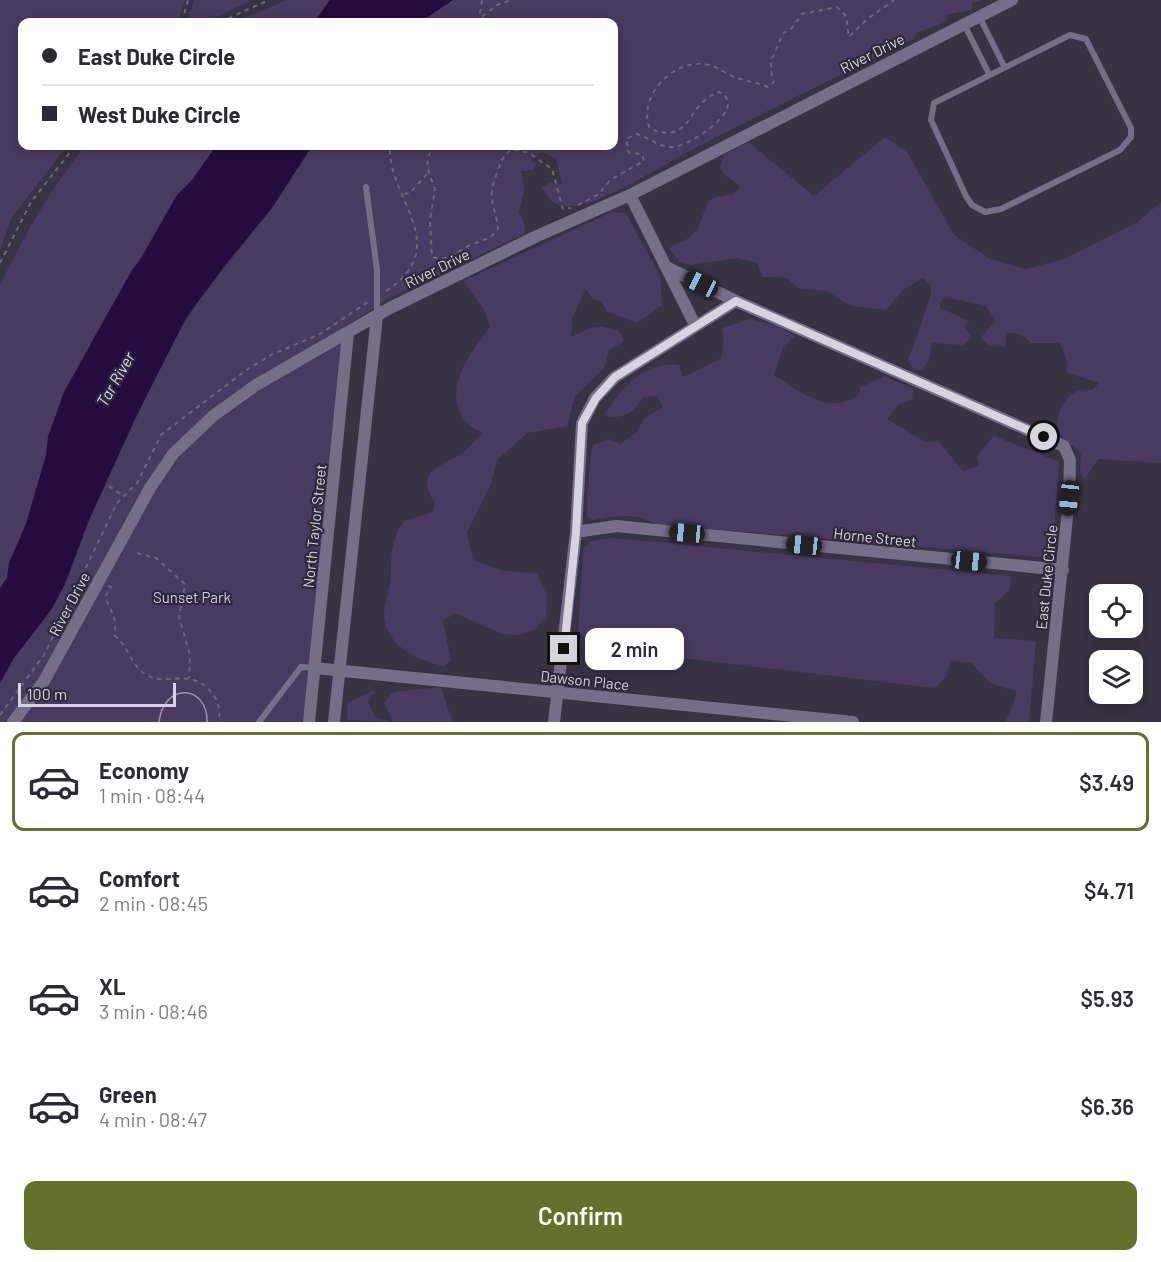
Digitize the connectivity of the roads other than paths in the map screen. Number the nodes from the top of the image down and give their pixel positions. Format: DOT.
graph roads {
  1 [pos="1012,0"];
  2 [pos="979,16"];
  3 [pos="964,24"];
  4 [pos="1004,66"];
  5 [pos="989,74"];
  6 [pos="366,187"];
  7 [pos="630,195"];
  8 [pos="666,267"];
  9 [pos="736,301"];
  10 [pos="377,316"];
  11 [pos="695,325"];
  12 [pos="348,333"];
  13 [pos="576,532"];
  14 [pos="1062,570"];
  15 [pos="314,668"];
  16 [pos="339,670"];
  17 [pos="559,693"];
  18 [pos="13,722"];
  19 [pos="259,722"];
  20 [pos="309,722"];
  21 [pos="334,722"];
  22 [pos="554,722"];
  23 [pos="853,722"];
  24 [pos="1046,722"];
  1 -- 2 [label="street, River Drive"];
  2 -- 3 [label="street, River Drive"];
  2 -- 4 [label="lane"];
  3 -- 5 [label="lane"];
  3 -- 7 [label="street, River Drive"];
  4 -- 5 [label="lane"];
  4 -- 5 [label="lane"];
  6 -- 10 [label="lane"];
  7 -- 8 [label="street"];
  7 -- 10 [label="street, River Drive"];
  8 -- 9 [label="street, East Duke Circle"];
  8 -- 11 [label="street"];
  9 -- 11 [label="street"];
  9 -- 14 [label="street, East Duke Circle"];
  10 -- 12 [label="street, River Drive"];
  10 -- 16 [label="street"];
  11 -- 13 [label="street"];
  12 -- 15 [label="street, North Taylor Street"];
  12 -- 18 [label="street, River Drive"];
  13 -- 14 [label="street, Horne Street"];
  13 -- 17 [label="street"];
  14 -- 24 [label="street, East Duke Circle"];
  15 -- 16 [label="street, Dawson Place"];
  15 -- 19 [label="lane"];
  15 -- 20 [label="street, North Taylor Street"];
  16 -- 17 [label="street, Dawson Place"];
  16 -- 21 [label="street"];
  17 -- 22 [label="street"];
  17 -- 23 [label="street, Dawson Place"];
}
